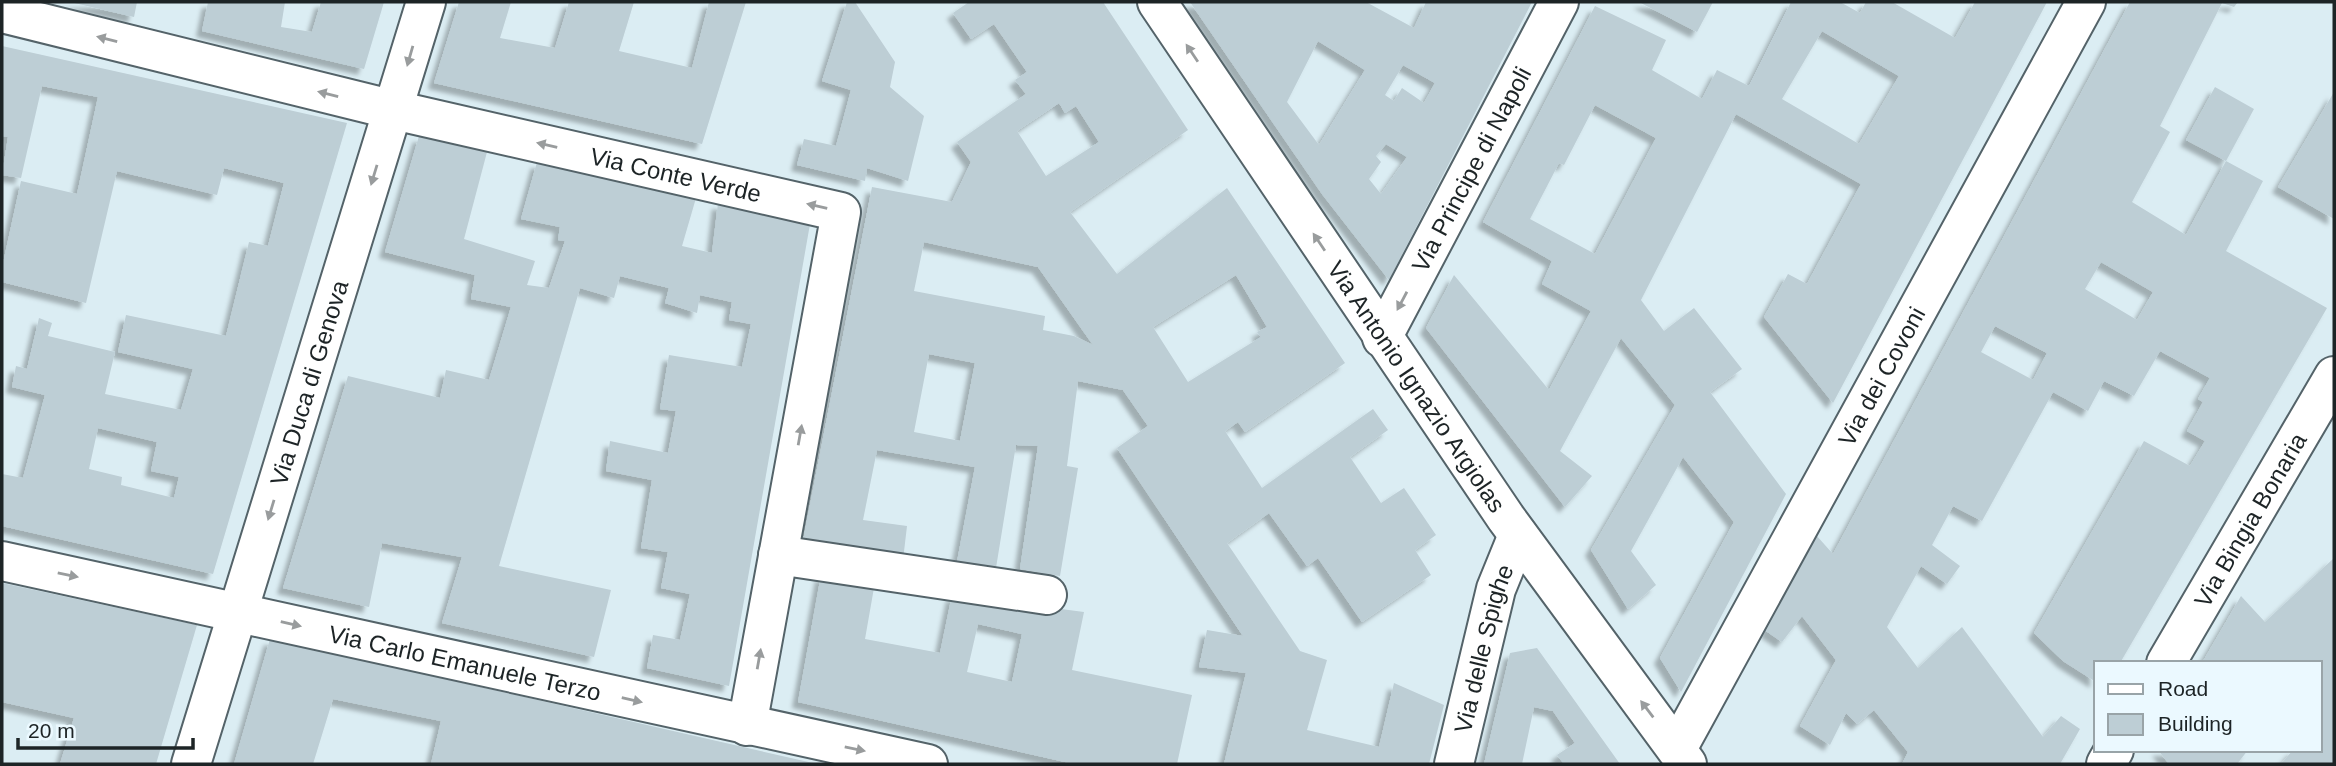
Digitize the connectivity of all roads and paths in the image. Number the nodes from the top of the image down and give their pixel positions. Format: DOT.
graph roads {
  1 [pos="426,2"];
  2 [pos="1157,2"];
  3 [pos="1559,2"];
  4 [pos="2086,2"];
  5 [pos="2,13"];
  6 [pos="394,110"];
  7 [pos="1382,338"];
  8 [pos="2334,376"];
  9 [pos="1518,535"];
  10 [pos="778,555"];
  11 [pos="2,561"];
  12 [pos="1046,595"];
  13 [pos="240,612"];
  14 [pos="2167,661"];
  15 [pos="747,726"];
  16 [pos="1682,757"];
  17 [pos="191,764"];
  18 [pos="928,764"];
  19 [pos="1454,764"];
  1 -- 6 [label="street, Via Duca di Genova, one-way"];
  7 -- 2 [label="street, Via Antonio Ignazio Argiolas, one-way"];
  3 -- 7 [label="street, Via Principe di Napoli, one-way"];
  4 -- 16 [label="street, Via dei Covoni"];
  6 -- 5 [label="street, Via Conte Verde, one-way"];
  10 -- 6 [label="street, Via Conte Verde, one-way"];
  6 -- 13 [label="street, Via Duca di Genova, one-way"];
  7 -- 9 [label="street, Via Antonio Ignazio Argiolas"];
  8 -- 14 [label="street, Via Bingia Bonaria"];
  16 -- 9 [label="street, Via Antonio Ignazio Argiolas, one-way"];
  9 -- 19 [label="street, Via delle Spighe"];
  10 -- 12 [label="street"];
  15 -- 10 [label="street, Via Conte Verde, one-way"];
  11 -- 13 [label="street, Via Carlo Emanuele Terzo, one-way"];
  13 -- 15 [label="street, Via Carlo Emanuele Terzo, one-way"];
  13 -- 17 [label="street, Via Duca di Genova"];
  15 -- 18 [label="street, Via Carlo Emanuele Terzo, one-way"];
}
